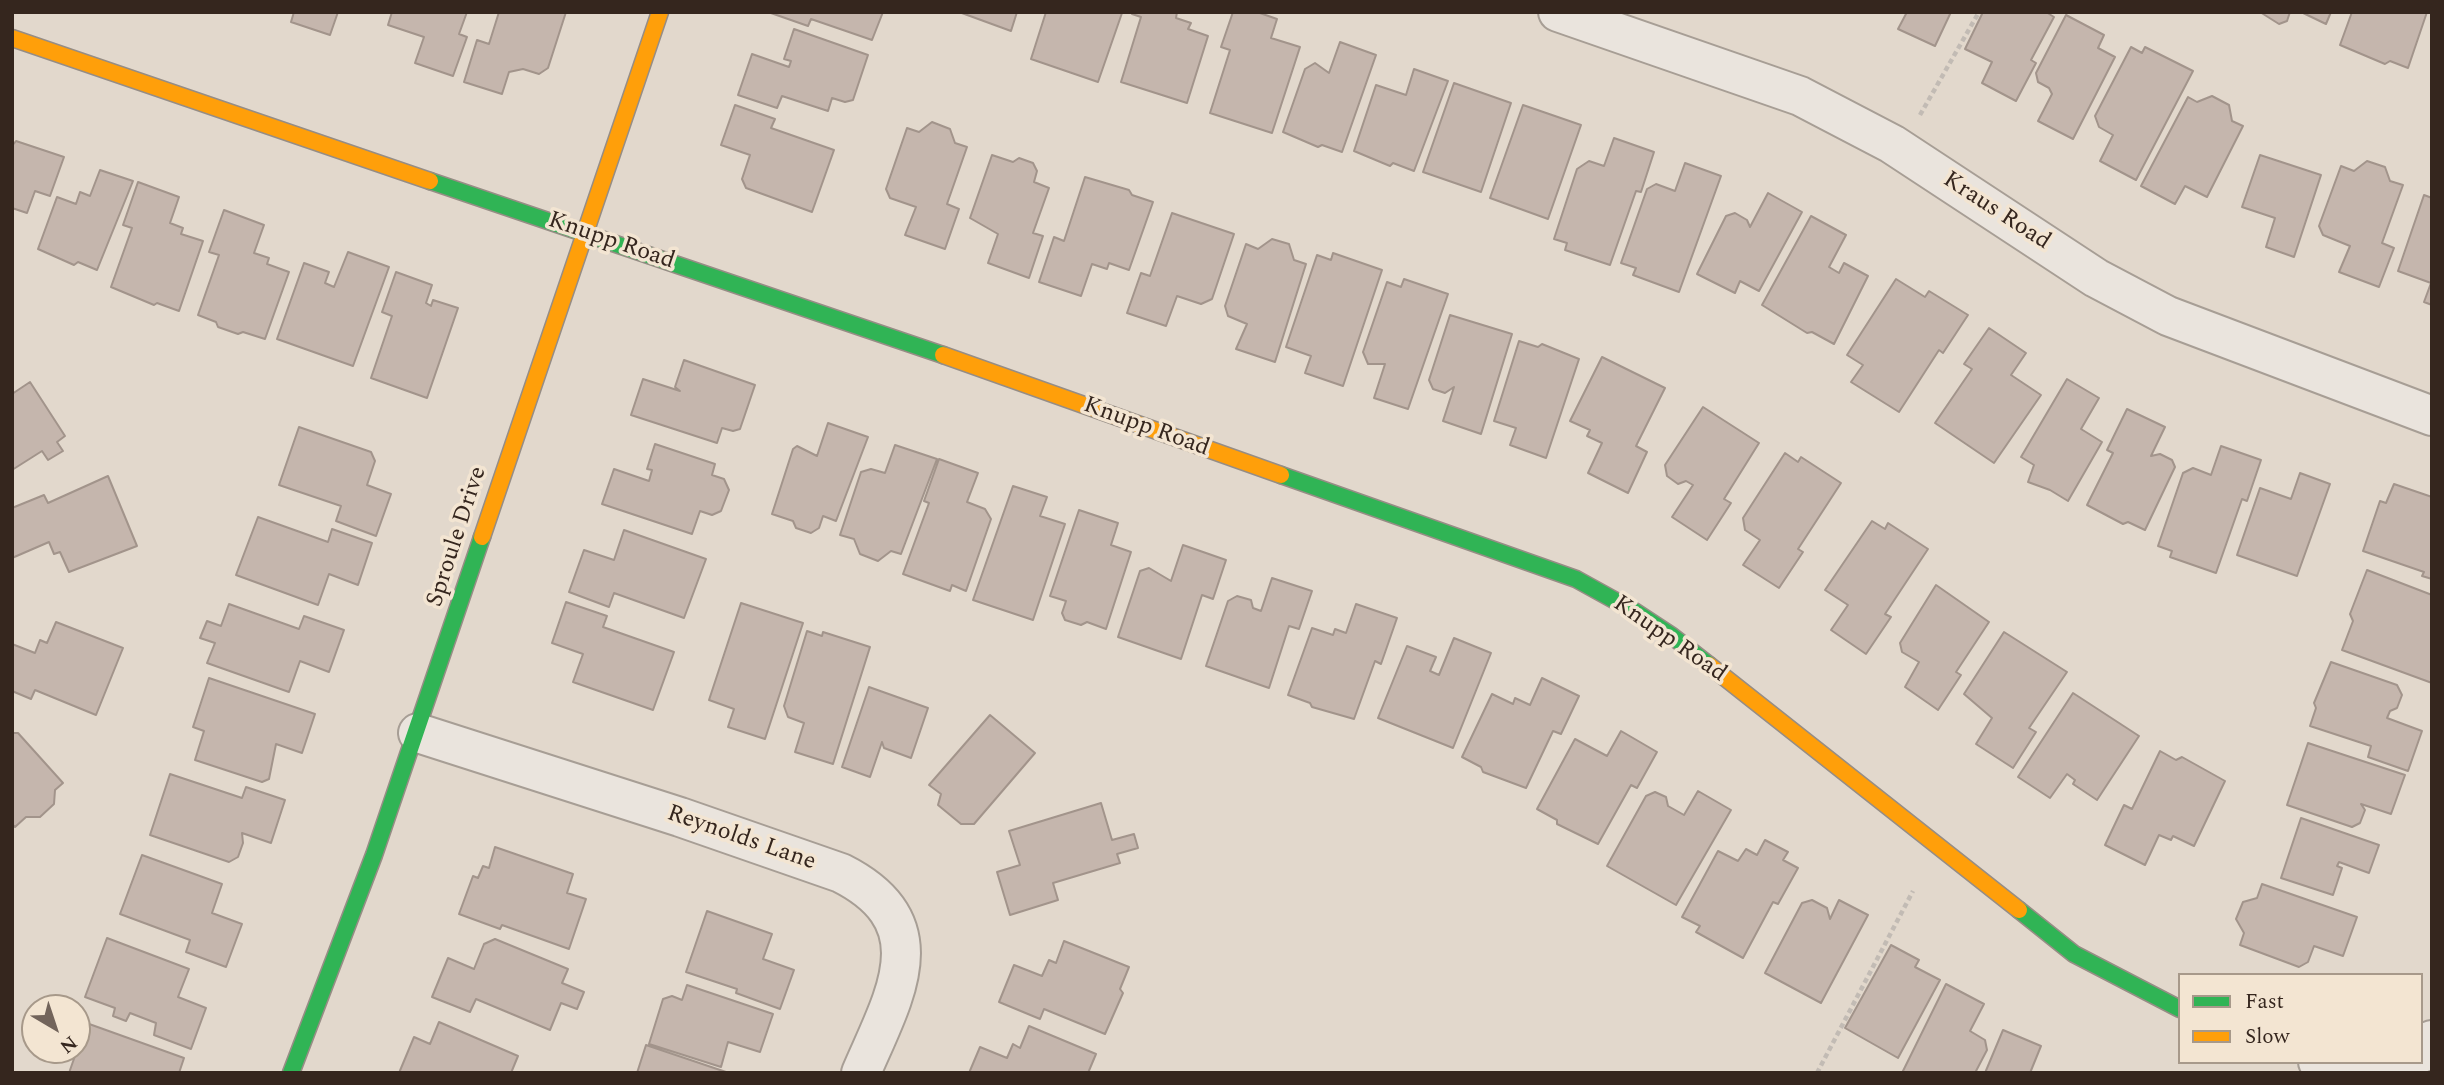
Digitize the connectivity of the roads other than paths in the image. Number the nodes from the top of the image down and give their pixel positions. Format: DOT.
graph roads {
  1 [pos="660,12"];
  2 [pos="1558,12"];
  3 [pos="12,38"];
  4 [pos="585,234"];
  5 [pos="2432,416"];
  6 [pos="418,733"];
  7 [pos="2178,1008"];
  8 [pos="2323,1064"];
  9 [pos="2405,1064"];
  10 [pos="291,1073"];
  11 [pos="861,1073"];
  12 [pos="2347,1073"];
  13 [pos="2377,1073"];
  1 -- 4 [label="street, Sproule Drive"];
  2 -- 5 [label="street, Kraus Road"];
  3 -- 4 [label="street, Knupp Road"];
  4 -- 6 [label="street, Sproule Drive"];
  4 -- 7 [label="street, Knupp Road"];
  6 -- 10 [label="street, Sproule Drive"];
  6 -- 11 [label="street, Reynolds Lane"];
  8 -- 12 [label="street"];
  9 -- 13 [label="street"];
}
